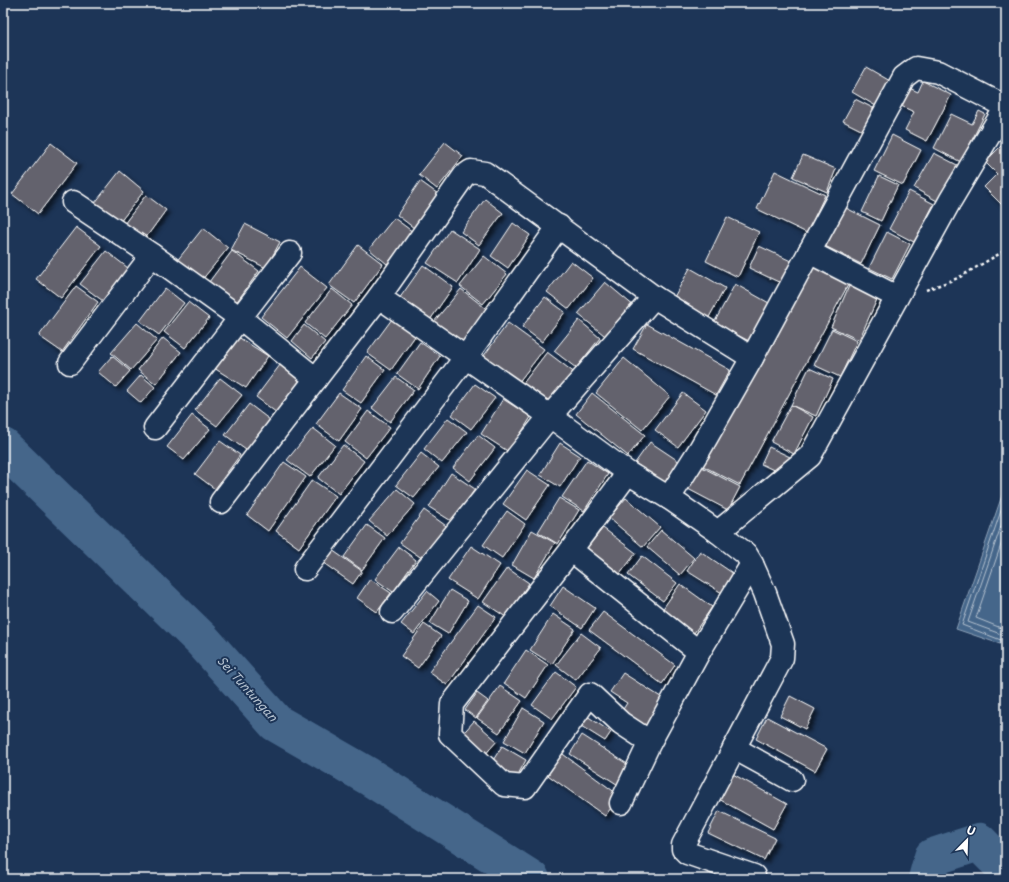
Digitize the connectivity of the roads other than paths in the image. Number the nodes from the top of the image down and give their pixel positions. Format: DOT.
graph roads {
  1 [pos="1006,107"];
  2 [pos="74,202"];
  3 [pos="559,226"];
  4 [pos="290,252"];
  5 [pos="809,252"];
  6 [pos="152,255"];
  7 [pos="379,297"];
  8 [pos="654,297"];
  9 [pos="898,297"];
  10 [pos="240,318"];
  11 [pos="465,358"];
  12 [pos="752,358"];
  13 [pos="70,363"];
  14 [pos="316,379"];
  15 [pos="550,416"];
  16 [pos="155,428"];
  17 [pos="628,473"];
  18 [pos="669,498"];
  19 [pos="222,502"];
  20 [pos="718,532"];
  21 [pos="571,550"];
  22 [pos="752,564"];
  23 [pos="305,569"];
  24 [pos="392,612"];
  25 [pos="699,652"];
  26 [pos="650,742"];
  27 [pos="734,748"];
  28 [pos="792,780"];
  29 [pos="621,803"];
  30 [pos="754,876"];
  1 -- 5 [label="street"];
  1 -- 9 [label="street"];
  2 -- 6 [label="street"];
  3 -- 7 [label="street"];
  3 -- 8 [label="street"];
  3 -- 11 [label="street"];
  4 -- 10 [label="street"];
  5 -- 9 [label="street"];
  5 -- 12 [label="street"];
  6 -- 10 [label="street"];
  6 -- 13 [label="street"];
  7 -- 11 [label="street"];
  7 -- 14 [label="street"];
  8 -- 12 [label="street"];
  8 -- 15 [label="street"];
  9 -- 20 [label="street"];
  10 -- 14 [label="street"];
  10 -- 16 [label="street"];
  11 -- 15 [label="street"];
  11 -- 23 [label="street"];
  12 -- 18 [label="street"];
  14 -- 19 [label="street"];
  15 -- 17 [label="street"];
  15 -- 24 [label="street"];
  17 -- 18 [label="street"];
  17 -- 21 [label="street"];
  18 -- 20 [label="street"];
  20 -- 22 [label="street"];
  21 -- 25 [label="street"];
  21 -- 26 [label="street"];
  22 -- 25 [label="street"];
  22 -- 27 [label="street"];
  25 -- 26 [label="street"];
  26 -- 29 [label="street"];
  27 -- 28 [label="street"];
  27 -- 30 [label="street"];
}
